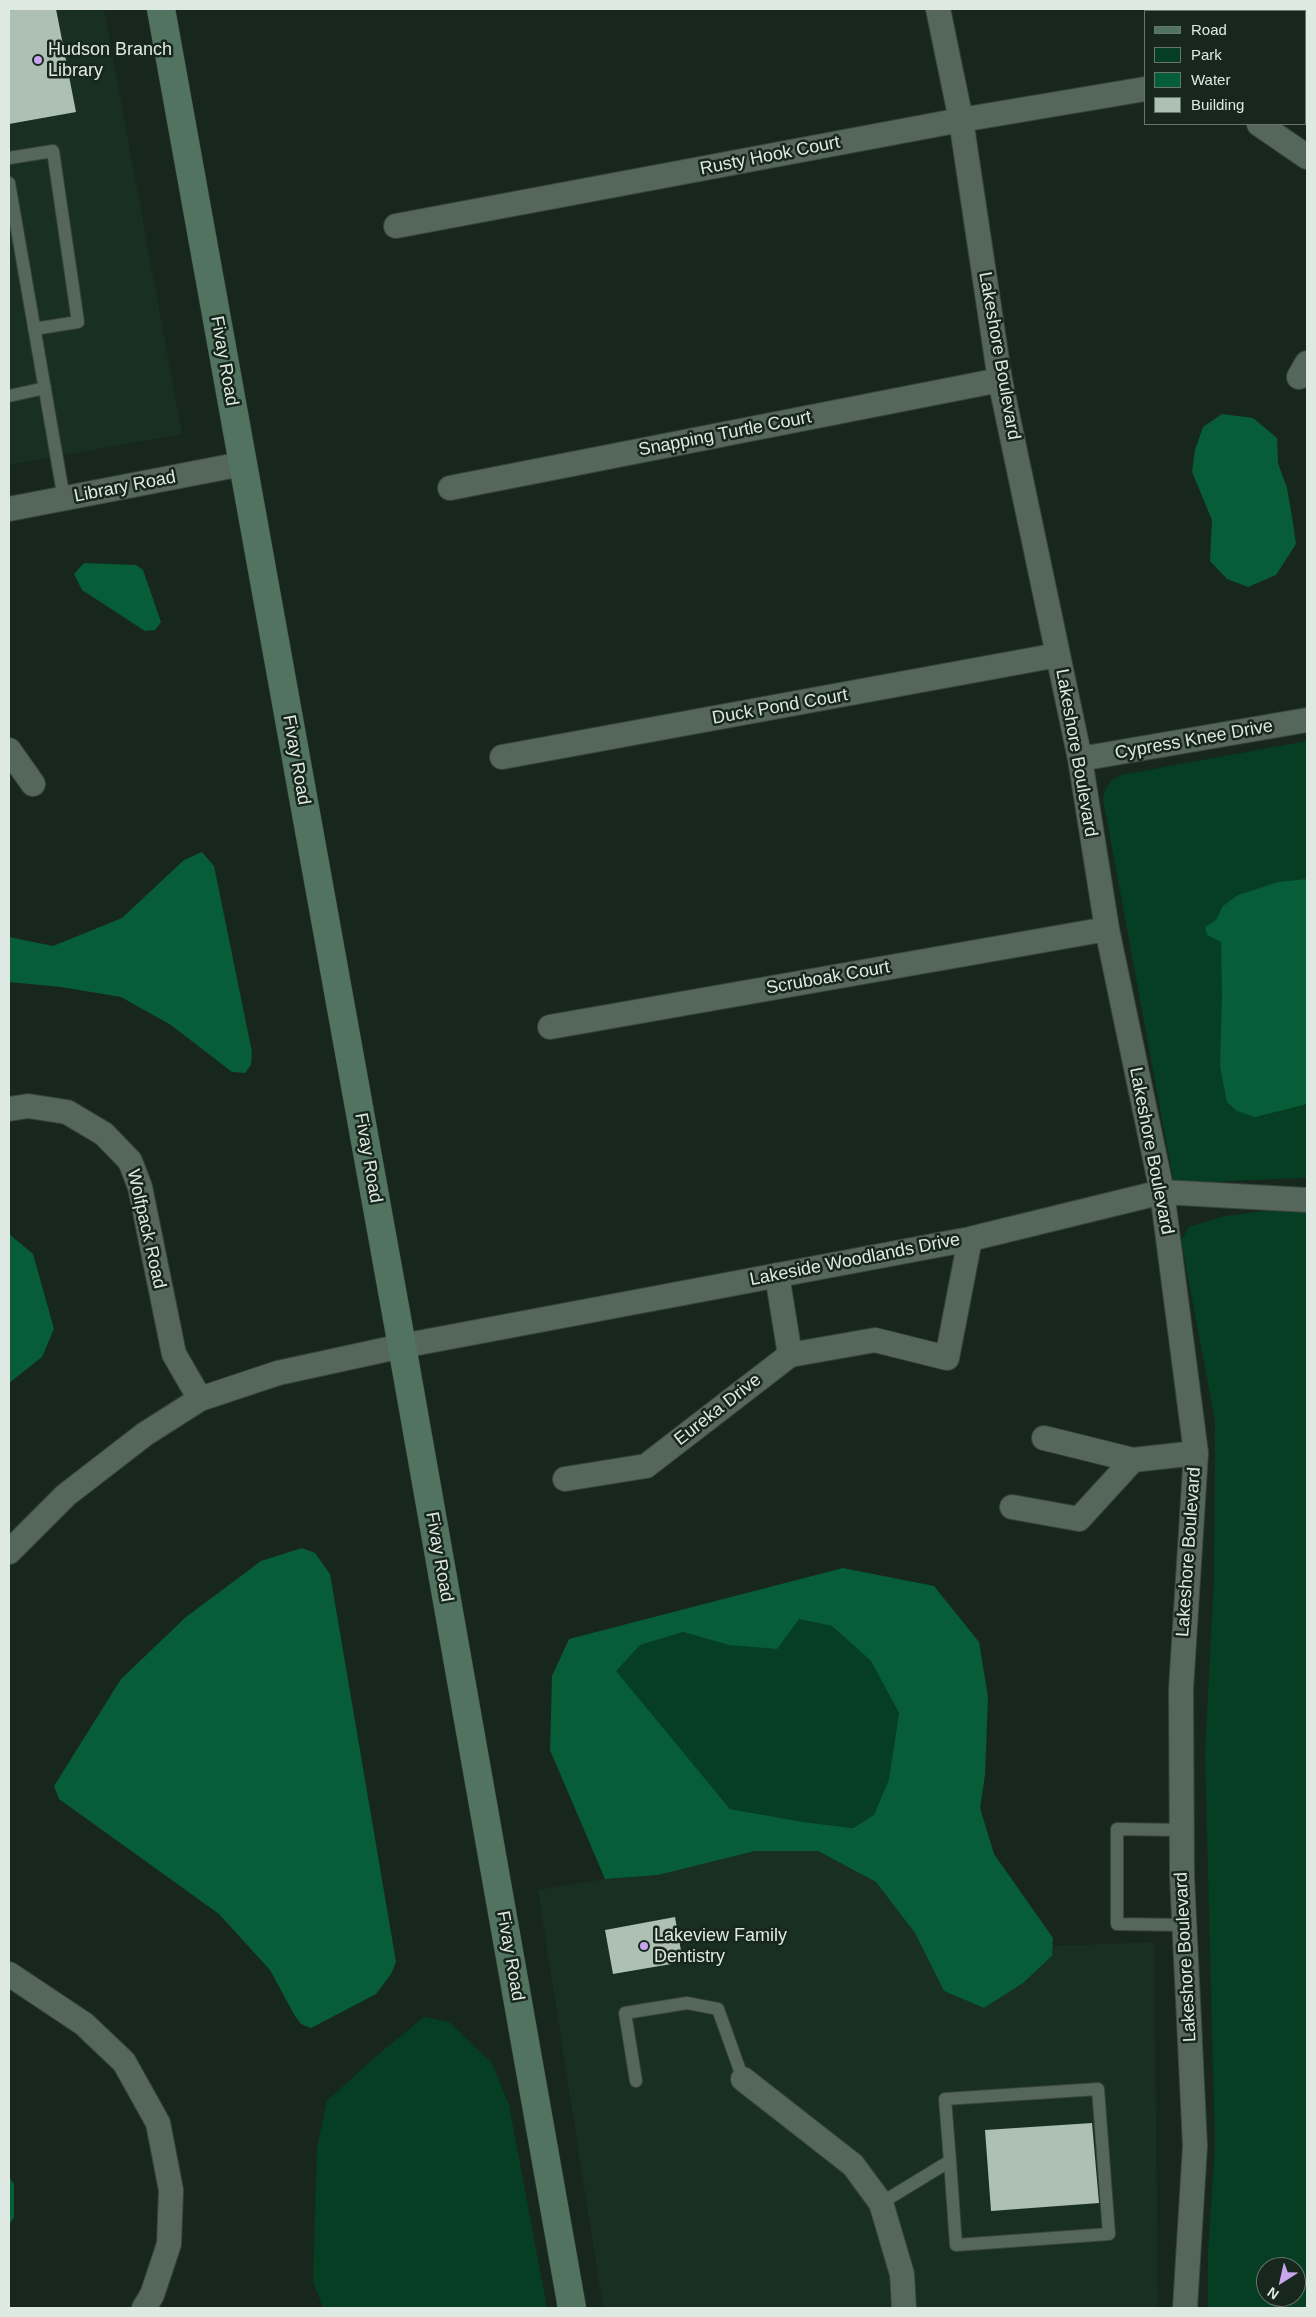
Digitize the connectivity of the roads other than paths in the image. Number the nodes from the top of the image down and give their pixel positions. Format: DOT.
graph roads {
  1 [pos="161,9"];
  2 [pos="938,9"];
  3 [pos="1144,89"];
  4 [pos="961,120"];
  5 [pos="1260,125"];
  6 [pos="1307,157"];
  7 [pos="9,158"];
  8 [pos="9,183"];
  9 [pos="396,226"];
  10 [pos="34,329"];
  11 [pos="1000,380"];
  12 [pos="44,388"];
  13 [pos="9,396"];
  14 [pos="242,464"];
  15 [pos="450,488"];
  16 [pos="64,499"];
  17 [pos="9,509"];
  18 [pos="1058,655"];
  19 [pos="1307,720"];
  20 [pos="9,750"];
  21 [pos="502,757"];
  22 [pos="1080,759"];
  23 [pos="32,784"];
  24 [pos="1107,930"];
  25 [pos="550,1027"];
  26 [pos="9,1110"];
  27 [pos="1162,1192"];
  28 [pos="1307,1200"];
  29 [pos="970,1239"];
  30 [pos="777,1274"];
  31 [pos="402,1346"];
  32 [pos="790,1355"];
  33 [pos="200,1399"];
  34 [pos="1044,1438"];
  35 [pos="1196,1453"];
  36 [pos="1134,1460"];
  37 [pos="565,1479"];
  38 [pos="1012,1507"];
  39 [pos="9,1552"];
  40 [pos="1182,1830"];
  41 [pos="1184,1925"];
  42 [pos="9,1974"];
  43 [pos="743,2079"];
  44 [pos="636,2081"];
  45 [pos="950,2161"];
  46 [pos="881,2203"];
  47 [pos="144,2308"];
  48 [pos="572,2308"];
  49 [pos="904,2308"];
  50 [pos="1185,2308"];
  1 -- 14 [label="street, Fivay Road"];
  2 -- 4 [label="street, Lakeshore Boulevard"];
  3 -- 4 [label="street, Rusty Hook Court"];
  4 -- 9 [label="street, Rusty Hook Court"];
  4 -- 11 [label="street, Lakeshore Boulevard"];
  5 -- 6 [label="street"];
  7 -- 10 [label="lane"];
  8 -- 10 [label="lane"];
  10 -- 12 [label="lane"];
  11 -- 15 [label="street, Snapping Turtle Court"];
  11 -- 18 [label="street, Lakeshore Boulevard"];
  12 -- 13 [label="lane"];
  12 -- 16 [label="lane"];
  14 -- 16 [label="street, Library Road"];
  14 -- 31 [label="street, Fivay Road"];
  16 -- 17 [label="street, Library Road"];
  18 -- 21 [label="street, Duck Pond Court"];
  18 -- 22 [label="street, Lakeshore Boulevard"];
  19 -- 22 [label="street, Cypress Knee Drive"];
  20 -- 23 [label="street"];
  22 -- 24 [label="street, Lakeshore Boulevard"];
  24 -- 25 [label="street, Scruboak Court"];
  24 -- 27 [label="street, Lakeshore Boulevard"];
  26 -- 33 [label="street, Wolfpack Road"];
  27 -- 28 [label="street, Lakeside Woodlands Drive"];
  27 -- 29 [label="street, Lakeside Woodlands Drive"];
  27 -- 35 [label="street, Lakeshore Boulevard"];
  29 -- 30 [label="street, Lakeside Woodlands Drive"];
  29 -- 32 [label="street"];
  30 -- 31 [label="street, Lakeside Woodlands Drive"];
  30 -- 32 [label="street"];
  31 -- 33 [label="street, Lakeside Woodlands Drive"];
  31 -- 48 [label="street, Fivay Road"];
  32 -- 37 [label="street, Eureka Drive"];
  33 -- 39 [label="street, Lakeside Woodlands Drive"];
  34 -- 36 [label="street"];
  35 -- 36 [label="street"];
  35 -- 40 [label="street, Lakeshore Boulevard"];
  36 -- 38 [label="street"];
  40 -- 41 [label="street, Lakeshore Boulevard"];
  40 -- 41 [label="lane"];
  41 -- 50 [label="street, Lakeshore Boulevard"];
  42 -- 47 [label="street"];
  43 -- 44 [label="lane"];
  43 -- 46 [label="street"];
  45 -- 45 [label="lane"];
  45 -- 46 [label="lane"];
  46 -- 49 [label="street"];
}
